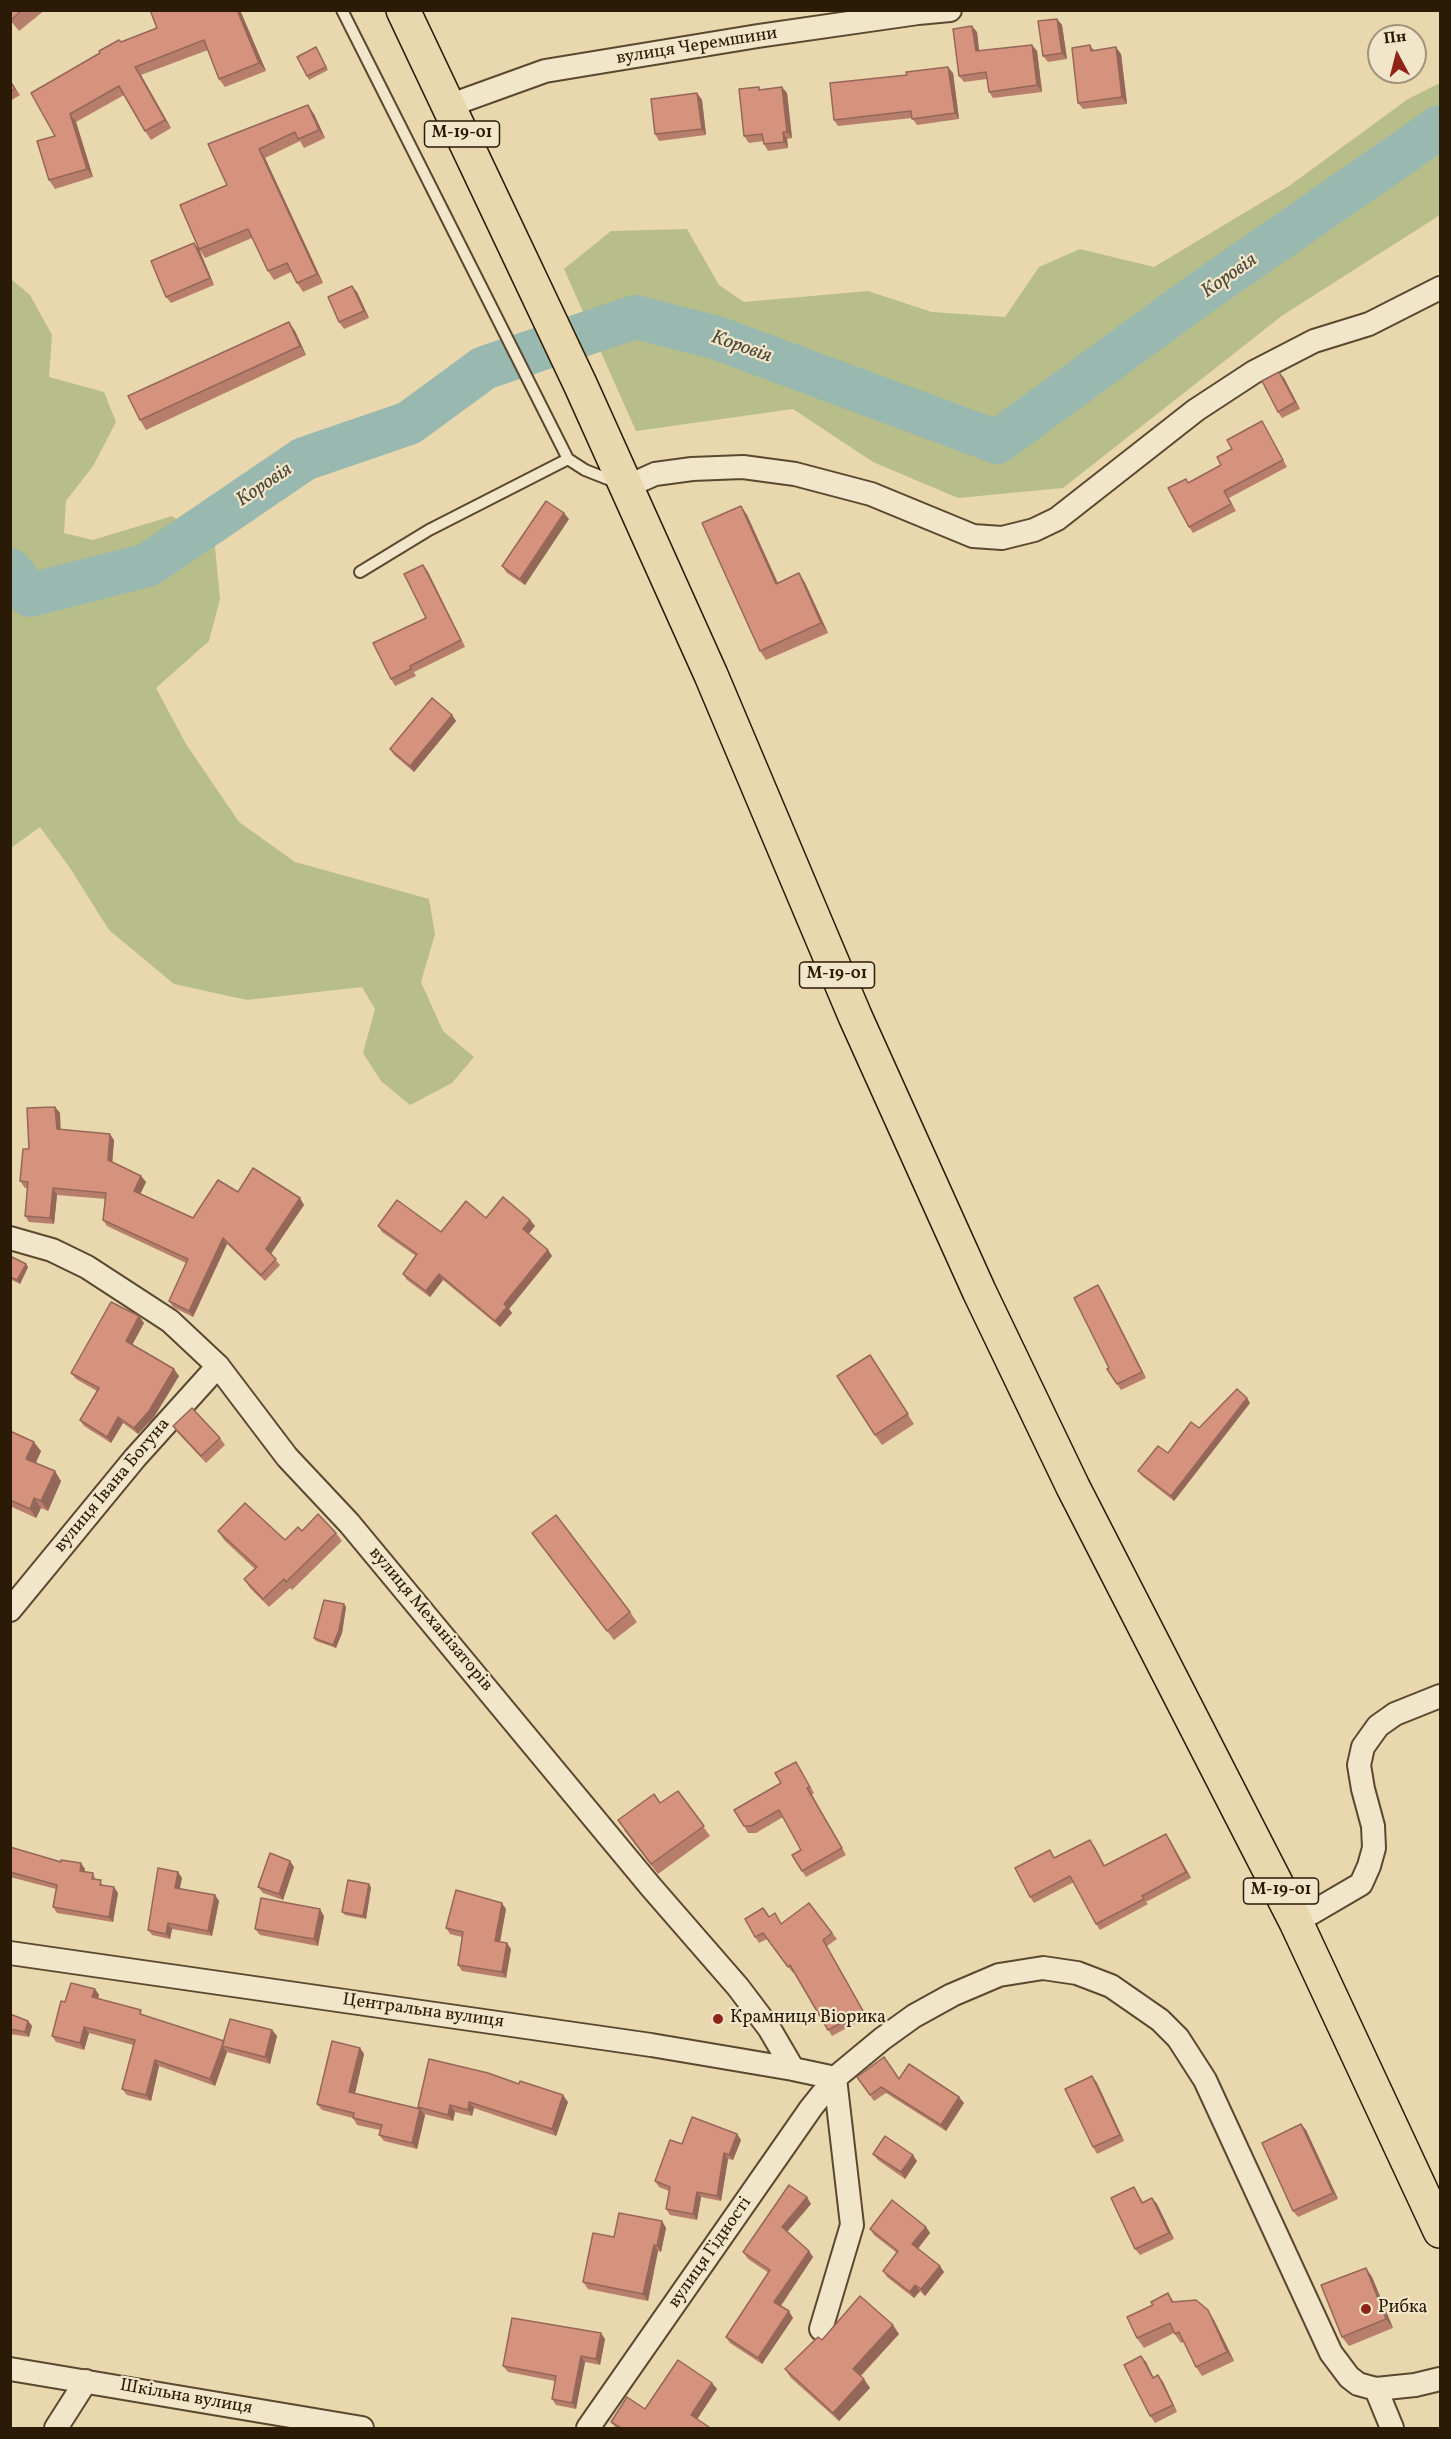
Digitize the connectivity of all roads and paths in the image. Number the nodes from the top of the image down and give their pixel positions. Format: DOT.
graph roads {
  1 [pos="342,10"];
  2 [pos="403,10"];
  3 [pos="950,10"];
  4 [pos="448,106"];
  5 [pos="1440,288"];
  6 [pos="568,459"];
  7 [pos="626,487"];
  8 [pos="360,572"];
  9 [pos="10,1238"];
  10 [pos="218,1366"];
  11 [pos="10,1610"];
  12 [pos="1440,1696"];
  13 [pos="1296,1922"];
  14 [pos="10,1953"];
  15 [pos="793,2069"];
  16 [pos="835,2078"];
  17 [pos="1440,2231"];
  18 [pos="821,2329"];
  19 [pos="10,2369"];
  20 [pos="1440,2379"];
  21 [pos="86,2381"];
  22 [pos="1376,2389"];
  23 [pos="56,2428"];
  24 [pos="362,2428"];
  25 [pos="588,2428"];
  26 [pos="1392,2428"];
  1 -- 6 [label="lane"];
  2 -- 4 [label="main road, М-19-01"];
  3 -- 4 [label="street, вулиця Черемшини"];
  4 -- 7 [label="main road, М-19-01"];
  5 -- 7 [label="street"];
  6 -- 7 [label="lane"];
  6 -- 8 [label="lane"];
  7 -- 13 [label="main road, М-19-01"];
  9 -- 10 [label="street, вулиця Механізаторів"];
  10 -- 11 [label="street, вулиця Івана Богуна"];
  10 -- 15 [label="street, вулиця Механізаторів"];
  12 -- 13 [label="street"];
  13 -- 17 [label="main road, М-19-01"];
  14 -- 15 [label="street, Центральна вулиця"];
  15 -- 16 [label="street, Центральна вулиця"];
  16 -- 18 [label="street"];
  16 -- 22 [label="street, вулиця Гідності"];
  16 -- 25 [label="street, вулиця Гідності"];
  19 -- 21 [label="street, Шкільна вулиця"];
  20 -- 22 [label="street"];
  21 -- 23 [label="street"];
  21 -- 24 [label="street, Шкільна вулиця"];
  22 -- 26 [label="street"];
}
